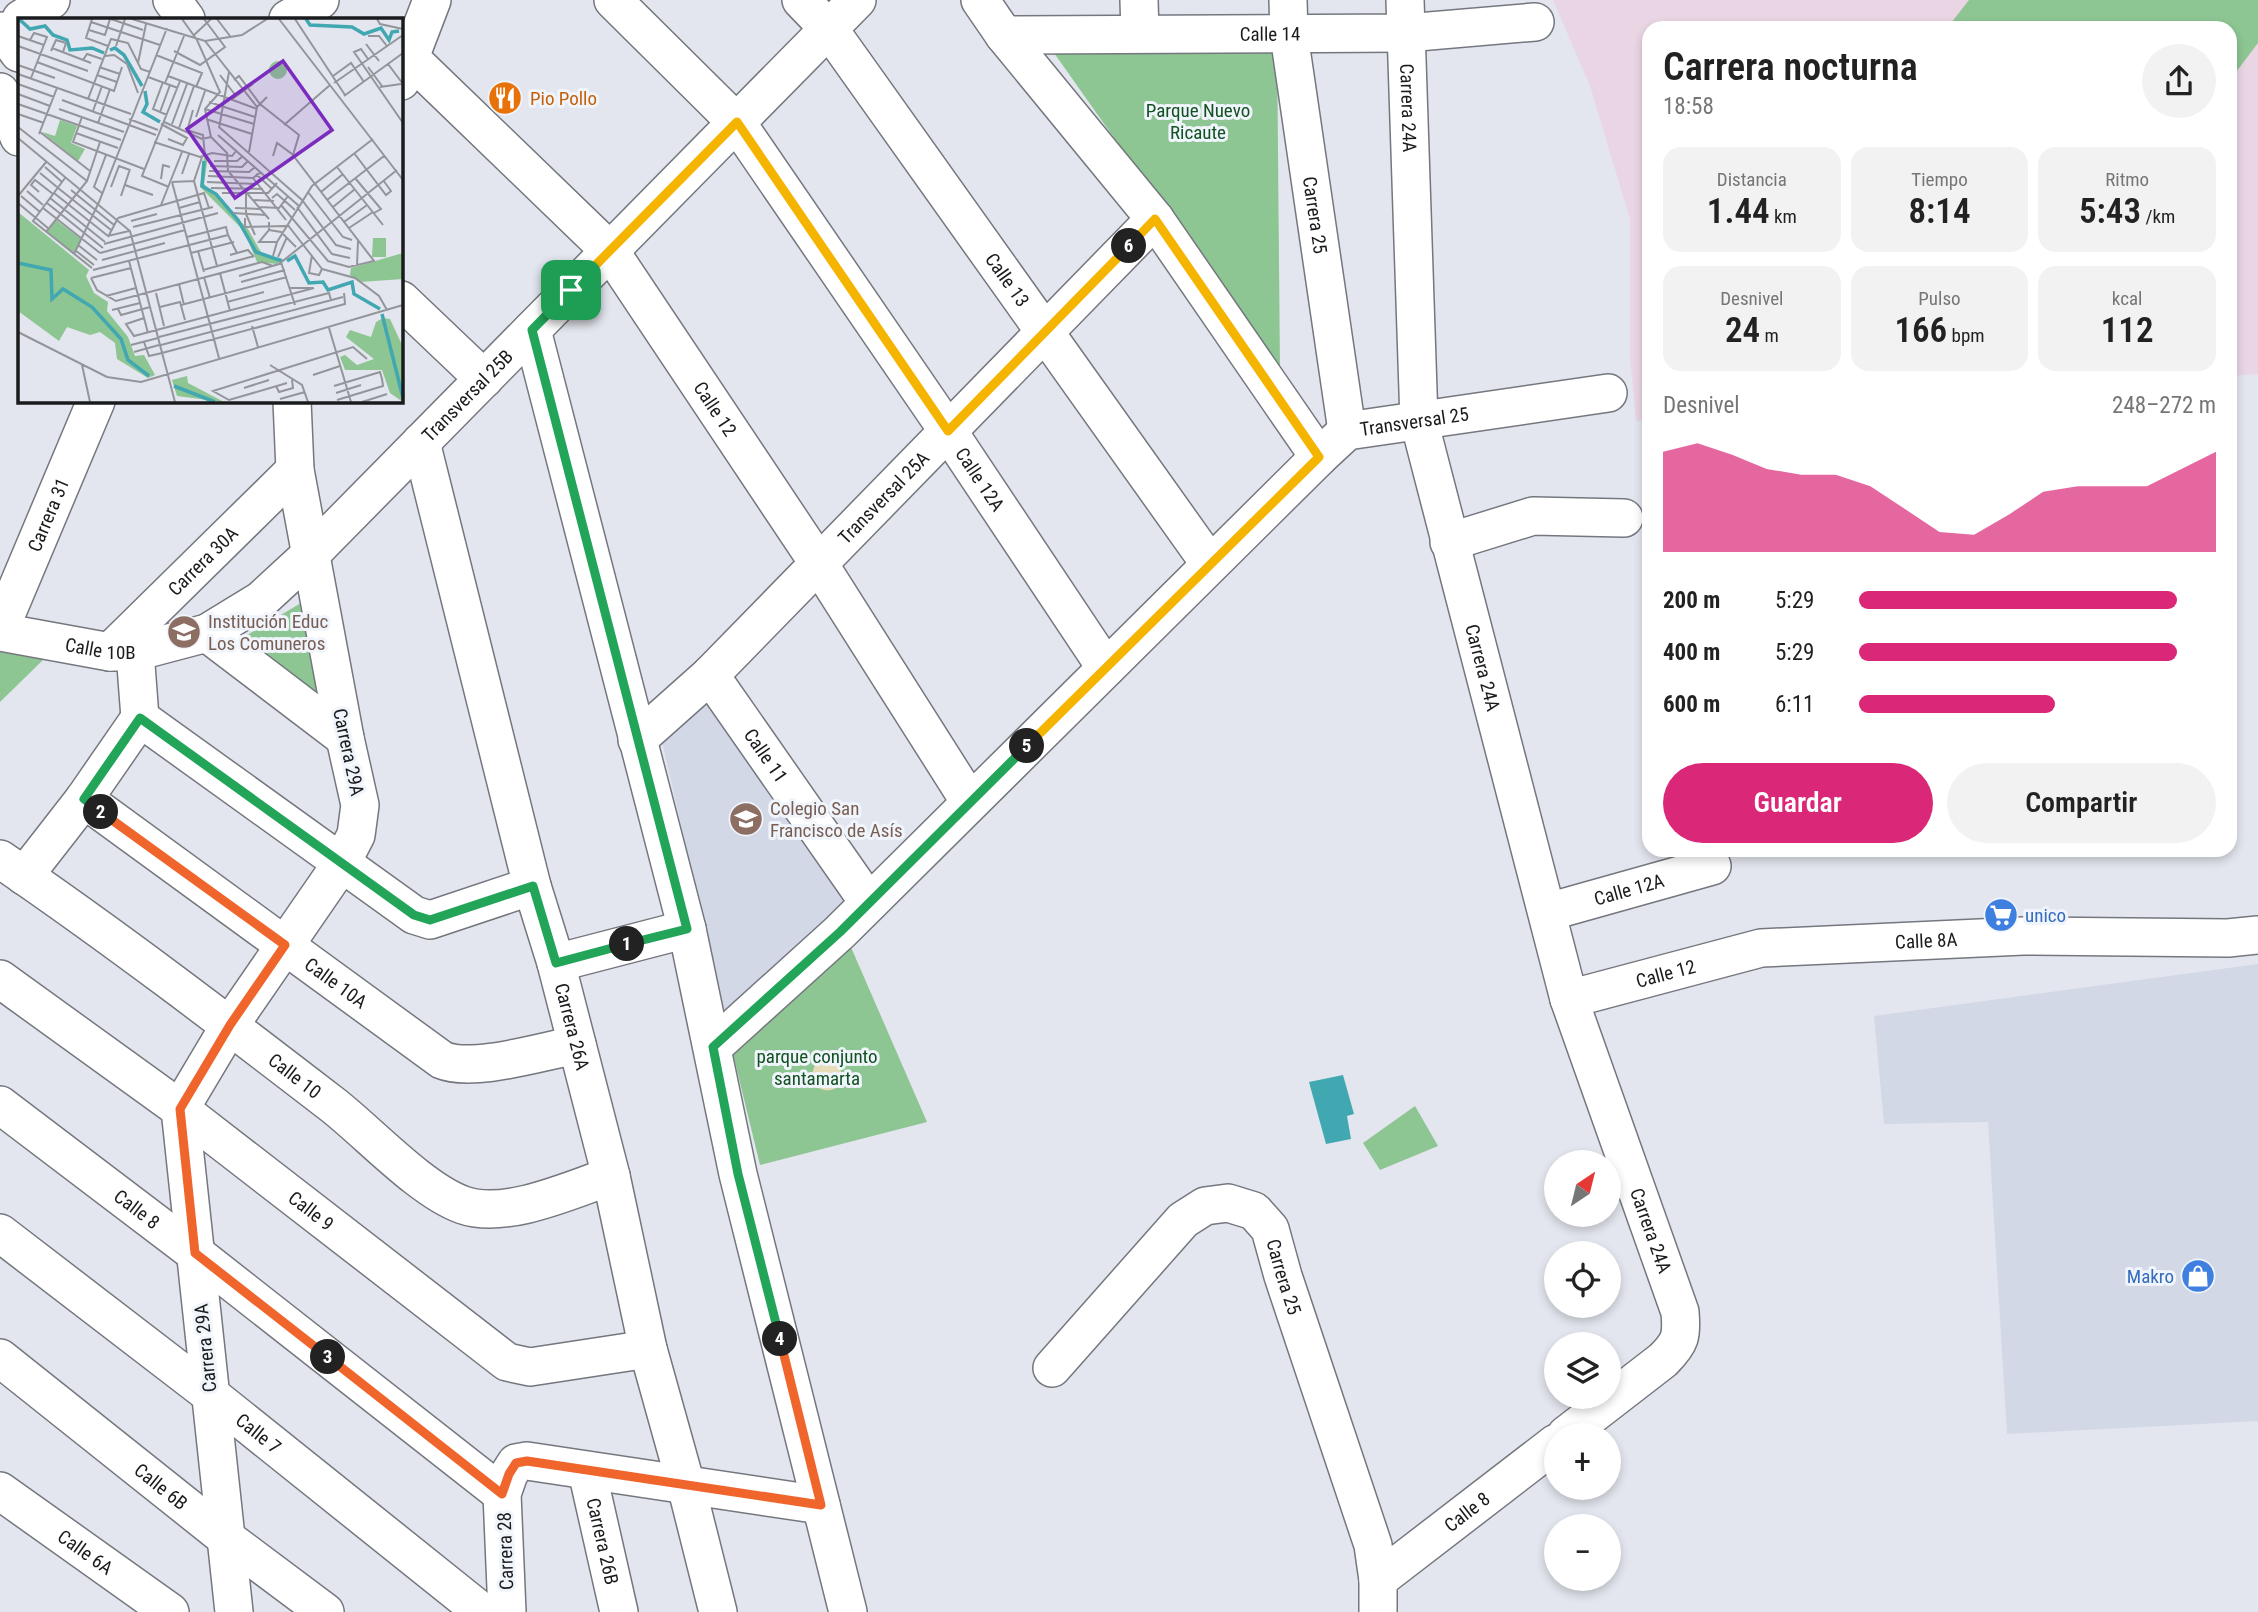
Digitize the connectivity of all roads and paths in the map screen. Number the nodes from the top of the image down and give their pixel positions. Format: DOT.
graph roads {
  1 [pos="51,0"];
  2 [pos="172,0"];
  3 [pos="320,0"];
  4 [pos="432,0"];
  5 [pos="612,0"];
  6 [pos="801,0"];
  7 [pos="857,0"];
  8 [pos="980,0"];
  9 [pos="1139,17"];
  10 [pos="1288,17"];
  11 [pos="1406,17"];
  12 [pos="30,18"];
  13 [pos="185,18"];
  14 [pos="290,18"];
  15 [pos="1535,22"];
  16 [pos="829,29"];
  17 [pos="1004,35"];
  18 [pos="405,70"];
  19 [pos="0,92"];
  20 [pos="737,122"];
  21 [pos="18,135"];
  22 [pos="1155,219"];
  23 [pos="610,251"];
  24 [pos="402,301"];
  25 [pos="532,330"];
  26 [pos="1046,331"];
  27 [pos="484,379"];
  28 [pos="1608,393"];
  29 [pos="96,402"];
  30 [pos="292,402"];
  31 [pos="1419,421"];
  32 [pos="948,431"];
  33 [pos="1347,431"];
  34 [pos="421,442"];
  35 [pos="1319,457"];
  36 [pos="295,470"];
  37 [pos="1624,518"];
  38 [pos="1449,542"];
  39 [pos="312,553"];
  40 [pos="819,564"];
  41 [pos="1210,564"];
  42 [pos="0,630"];
  43 [pos="207,633"];
  44 [pos="122,652"];
  45 [pos="1106,668"];
  46 [pos="710,675"];
  47 [pos="140,718"];
  48 [pos="345,738"];
  49 [pos="637,740"];
  50 [pos="84,799"];
  51 [pos="970,802"];
  52 [pos="341,864"];
  53 [pos="1712,866"];
  54 [pos="12,867"];
  55 [pos="533,886"];
  56 [pos="869,903"];
  57 [pos="1548,912"];
  58 [pos="687,929"];
  59 [pos="2258,935"];
  60 [pos="285,945"];
  61 [pos="1761,948"];
  62 [pos="556,963"];
  63 [pos="0,979"];
  64 [pos="1569,999"];
  65 [pos="230,1025"];
  66 [pos="577,1045"];
  67 [pos="713,1047"];
  68 [pos="0,1105"];
  69 [pos="180,1109"];
  70 [pos="611,1176"];
  71 [pos="0,1233"];
  72 [pos="195,1253"];
  73 [pos="648,1349"];
  74 [pos="0,1358"];
  75 [pos="1052,1368"];
  76 [pos="211,1395"];
  77 [pos="1582,1423"];
  78 [pos="1544,1453"];
  79 [pos="587,1471"];
  80 [pos="686,1485"];
  81 [pos="0,1491"];
  82 [pos="502,1494"];
  83 [pos="821,1505"];
  84 [pos="226,1538"];
  85 [pos="1378,1596"];
  86 [pos="170,1612"];
  87 [pos="234,1612"];
  88 [pos="325,1612"];
  89 [pos="482,1612"];
  90 [pos="507,1612"];
  91 [pos="619,1612"];
  92 [pos="718,1612"];
  93 [pos="848,1612"];
  1 -- 12 [label="street"];
  2 -- 13 [label="street"];
  3 -- 14 [label="street"];
  4 -- 18 [label="street"];
  5 -- 20 [label="street, Calle 12A"];
  6 -- 16 [label="street, Calle 13"];
  7 -- 16 [label="street, Transversal 25B"];
  8 -- 17 [label="street"];
  9 -- 10 [label="street, Calle 14"];
  9 -- 17 [label="street, Calle 14"];
  10 -- 11 [label="street, Calle 14"];
  10 -- 33 [label="street, Carrera 25"];
  11 -- 15 [label="street, Calle 14"];
  11 -- 31 [label="street, Carrera 24A"];
  16 -- 20 [label="street, Transversal 25B"];
  16 -- 26 [label="street, Calle 13"];
  17 -- 22 [label="street"];
  18 -- 23 [label="street, Calle 12"];
  19 -- 21 [label="street"];
  20 -- 23 [label="street, Transversal 25B"];
  20 -- 32 [label="street, Calle 12A"];
  22 -- 26 [label="street, Transversal 25A"];
  22 -- 35 [label="street"];
  23 -- 25 [label="street, Transversal 25B"];
  23 -- 40 [label="street, Calle 12"];
  24 -- 27 [label="street"];
  25 -- 27 [label="street, Transversal 25B"];
  25 -- 49 [label="street"];
  26 -- 32 [label="street, Transversal 25A"];
  26 -- 41 [label="street, Calle 13"];
  27 -- 34 [label="street, Transversal 25B"];
  28 -- 31 [label="street, Transversal 25"];
  29 -- 42 [label="street, Carrera 31"];
  30 -- 36 [label="street"];
  31 -- 33 [label="street, Transversal 25"];
  31 -- 38 [label="street, Carrera 24A"];
  32 -- 40 [label="street, Transversal 25A"];
  32 -- 45 [label="street, Calle 12A"];
  33 -- 35 [label="street, Transversal 25"];
  34 -- 39 [label="street, Transversal 25B"];
  34 -- 55 [label="street, Carrera 26A"];
  35 -- 41 [label="street, Transversal 25"];
  36 -- 39 [label="street"];
  36 -- 44 [label="street, Carrera 30A"];
  37 -- 38 [label="street"];
  38 -- 57 [label="street, Carrera 24A"];
  39 -- 43 [label="street, Transversal 25B"];
  39 -- 48 [label="street, Carrera 29A"];
  40 -- 46 [label="street, Transversal 25A"];
  40 -- 51 [label="street, Calle 12"];
  41 -- 45 [label="street, Transversal 25"];
  42 -- 44 [label="street, Calle 10B"];
  43 -- 44 [label="street, Transversal 25B"];
  43 -- 48 [label="street"];
  44 -- 47 [label="street, Calle 10B"];
  45 -- 51 [label="street, Transversal 25"];
  46 -- 49 [label="street, Transversal 25A"];
  46 -- 56 [label="street, Calle 11"];
  47 -- 50 [label="street"];
  47 -- 52 [label="street"];
  48 -- 52 [label="street, Carrera 29A"];
  49 -- 58 [label="street"];
  50 -- 54 [label="street"];
  50 -- 60 [label="street, Calle 10A"];
  51 -- 56 [label="street, Transversal 25"];
  52 -- 55 [label="street"];
  52 -- 60 [label="street, Carrera 29A"];
  53 -- 57 [label="street, Calle 12A"];
  54 -- 65 [label="street, Calle 10"];
  55 -- 62 [label="street, Carrera 26A"];
  56 -- 67 [label="street, Transversal 25"];
  57 -- 64 [label="street, Carrera 24A"];
  58 -- 62 [label="street"];
  58 -- 67 [label="street"];
  59 -- 61 [label="street, Calle 8A"];
  60 -- 65 [label="street, Carrera 29A"];
  60 -- 66 [label="street, Calle 10A"];
  61 -- 64 [label="street, Calle 12"];
  62 -- 66 [label="street, Carrera 26A"];
  63 -- 69 [label="street, Calle 9"];
  64 -- 77 [label="street, Carrera 24A"];
  65 -- 69 [label="street, Carrera 29A"];
  65 -- 70 [label="street, Calle 10"];
  66 -- 70 [label="street, Carrera 26A"];
  67 -- 83 [label="street"];
  68 -- 72 [label="street, Calle 8"];
  69 -- 72 [label="street, Carrera 29A"];
  69 -- 73 [label="street, Calle 9"];
  70 -- 73 [label="street, Carrera 26A"];
  71 -- 76 [label="street, Calle 7"];
  72 -- 76 [label="street, Carrera 29A"];
  72 -- 82 [label="street, Calle 8"];
  73 -- 80 [label="street, Carrera 26A"];
  74 -- 84 [label="street, Calle 6B"];
  75 -- 85 [label="street, Carrera 25"];
  76 -- 84 [label="street, Carrera 29A"];
  76 -- 89 [label="street, Calle 7"];
  78 -- 85 [label="street, Calle 8"];
  79 -- 80 [label="street"];
  79 -- 82 [label="street, Carrera 28"];
  79 -- 91 [label="street, Carrera 26B"];
  80 -- 83 [label="street"];
  80 -- 92 [label="street, Carrera 26A"];
  81 -- 86 [label="street, Calle 6A"];
  82 -- 90 [label="street, Carrera 28"];
  83 -- 93 [label="street"];
  84 -- 87 [label="street, Carrera 29A"];
  84 -- 88 [label="street, Calle 6B"];
}
